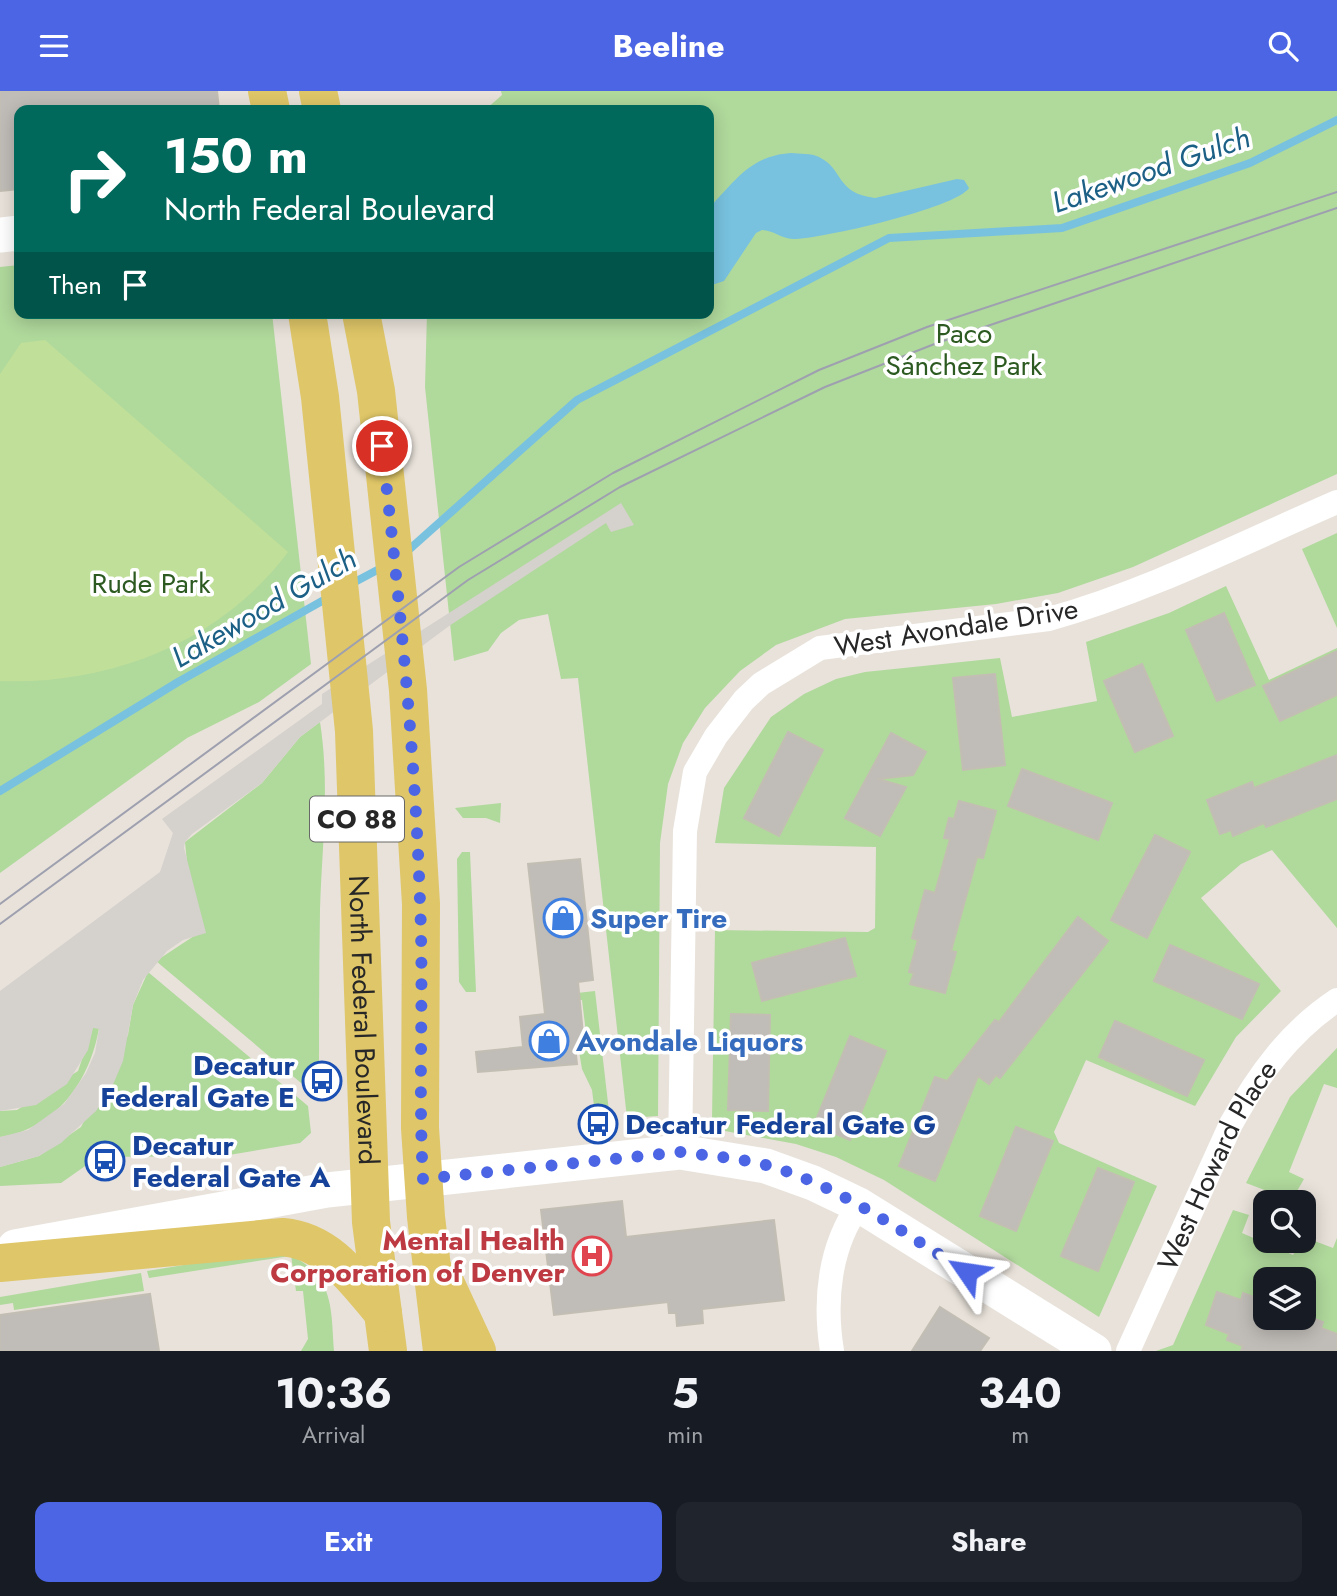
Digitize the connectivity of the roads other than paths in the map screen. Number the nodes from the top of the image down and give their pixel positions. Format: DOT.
graph roads {
  1 [pos="308,319"];
  2 [pos="362,319"];
  3 [pos="1337,502"];
  4 [pos="1337,1000"];
  5 [pos="680,1152"];
  6 [pos="423,1179"];
  7 [pos="369,1185"];
  8 [pos="859,1205"];
  9 [pos="0,1249"];
  10 [pos="430,1249"];
  11 [pos="0,1263"];
  12 [pos="385,1339"];
  13 [pos="1131,1344"];
  14 [pos="442,1351"];
  15 [pos="477,1351"];
  16 [pos="832,1351"];
  17 [pos="1094,1351"];
  1 -- 7 [label="main road, North Federal Boulevard / CO 88"];
  2 -- 6 [label="main road, North Federal Boulevard / CO 88"];
  3 -- 5 [label="street, West Avondale Drive"];
  4 -- 13 [label="street, West Howard Place"];
  5 -- 6 [label="street"];
  5 -- 8 [label="street"];
  6 -- 7 [label="street"];
  6 -- 10 [label="main road, North Federal Boulevard / CO 88"];
  7 -- 9 [label="street"];
  7 -- 12 [label="main road, North Federal Boulevard / CO 88"];
  8 -- 16 [label="street"];
  8 -- 17 [label="street"];
  10 -- 14 [label="main road, North Federal Boulevard / CO 88"];
  10 -- 15 [label="main road"];
  11 -- 12 [label="main road"];
}
